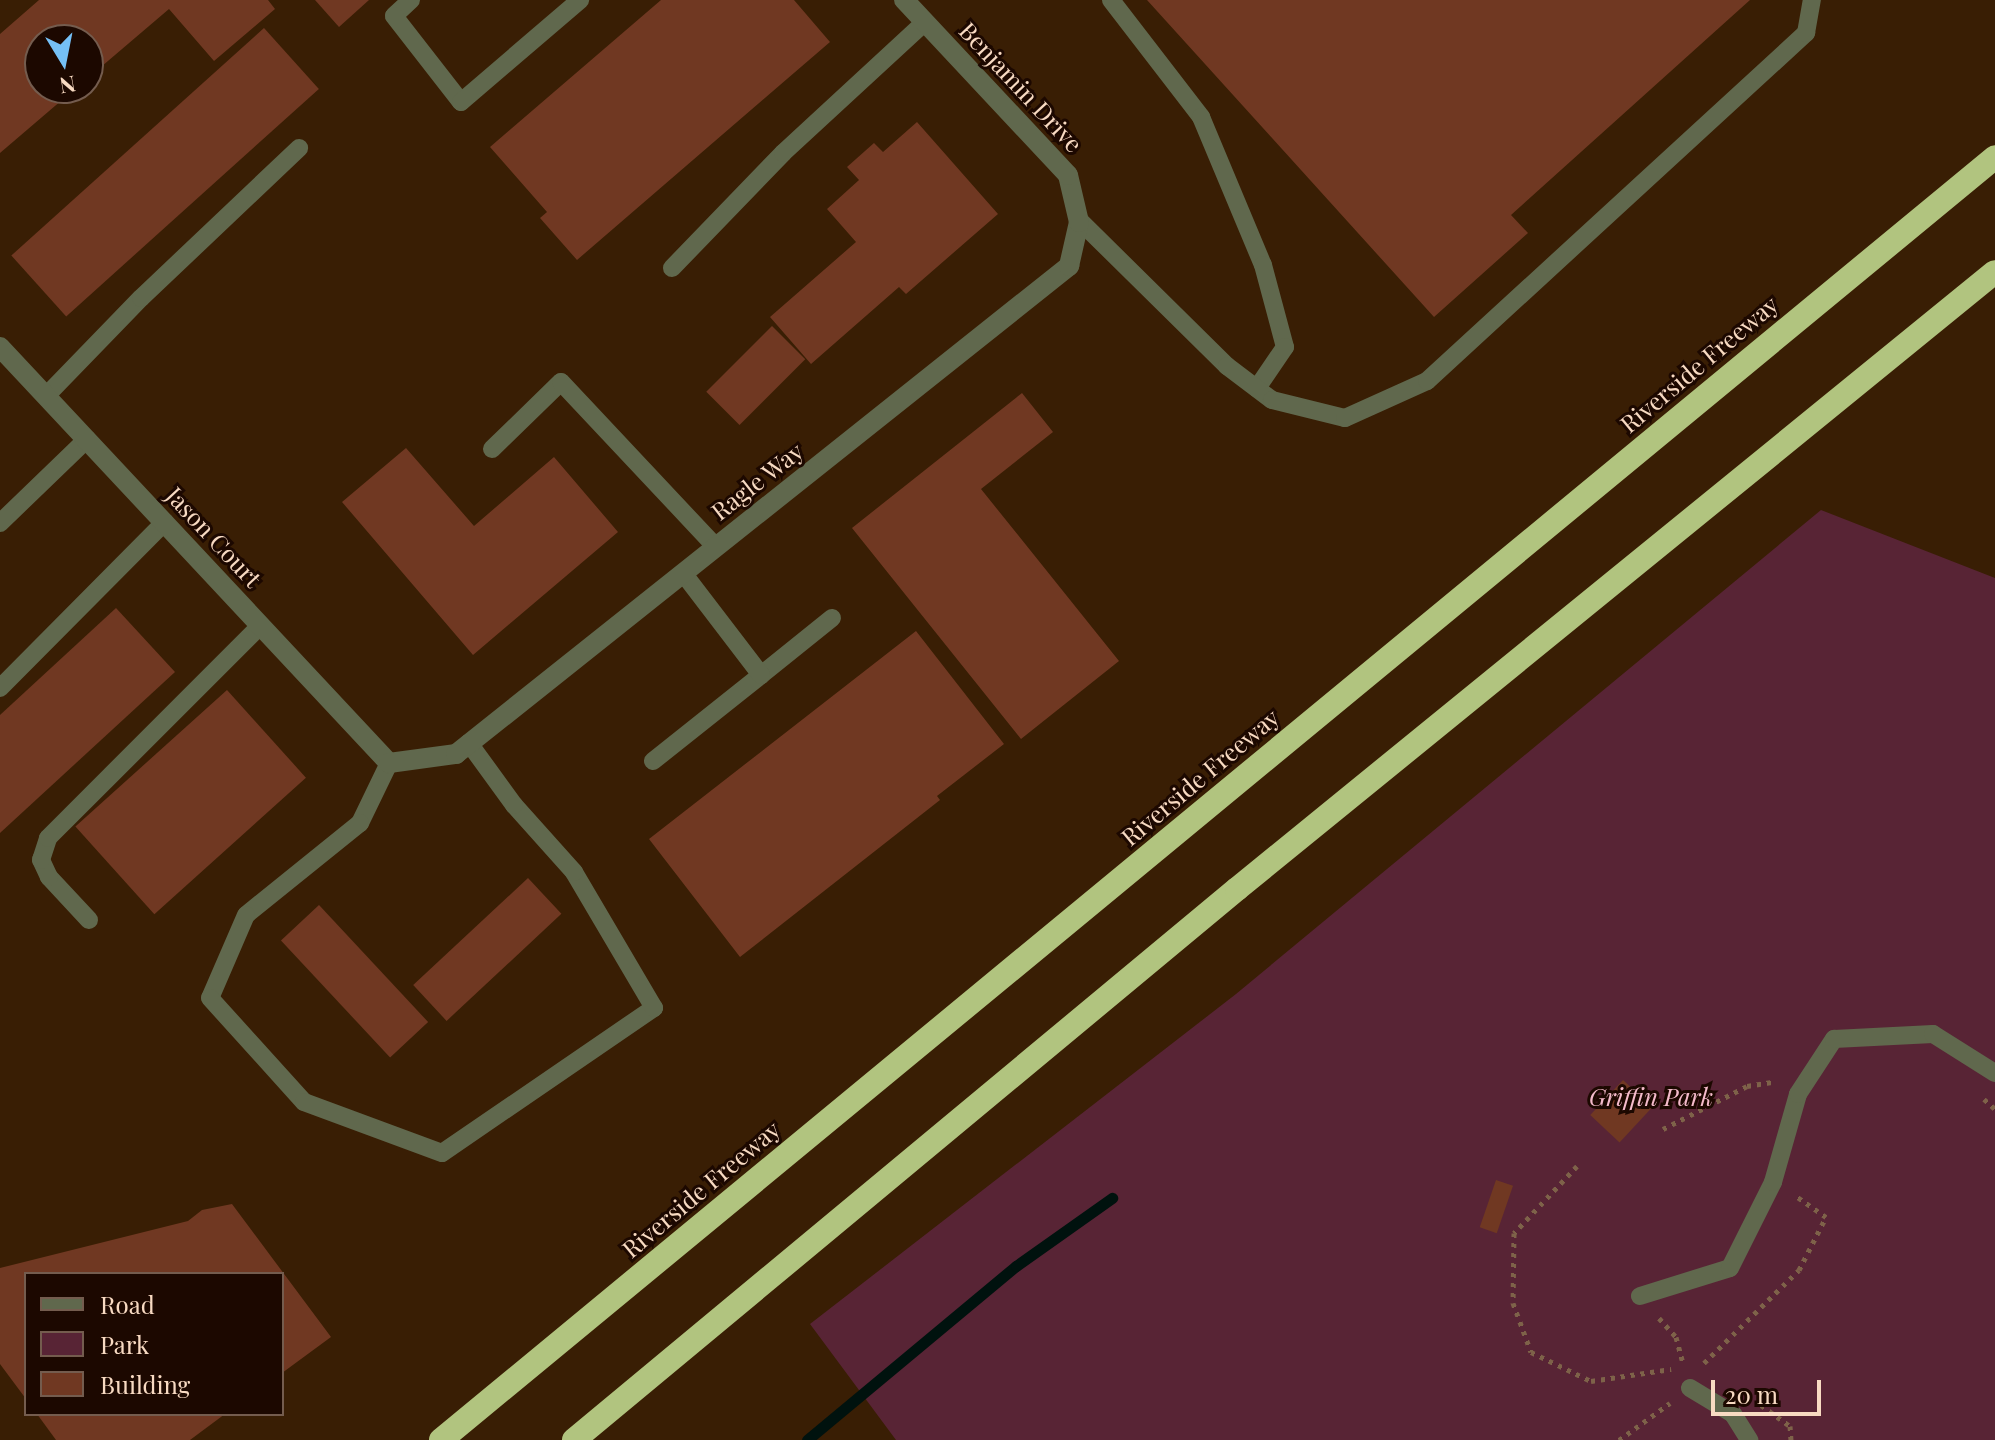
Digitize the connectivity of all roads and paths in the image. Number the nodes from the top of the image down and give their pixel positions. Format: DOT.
graph roads {
  1 [pos="411,0"];
  2 [pos="580,0"];
  3 [pos="904,0"];
  4 [pos="1111,0"];
  5 [pos="1812,0"];
  6 [pos="925,22"];
  7 [pos="299,148"];
  8 [pos="1995,157"];
  9 [pos="1068,175"];
  10 [pos="1079,220"];
  11 [pos="672,268"];
  12 [pos="1995,272"];
  13 [pos="0,347"];
  14 [pos="1257,388"];
  15 [pos="46,396"];
  16 [pos="87,439"];
  17 [pos="492,449"];
  18 [pos="165,522"];
  19 [pos="0,523"];
  20 [pos="716,547"];
  21 [pos="683,573"];
  22 [pos="832,618"];
  23 [pos="261,625"];
  24 [pos="761,675"];
  25 [pos="0,688"];
  26 [pos="469,743"];
  27 [pos="653,761"];
  28 [pos="389,763"];
  29 [pos="89,920"];
  30 [pos="1995,1073"];
  31 [pos="1809,1078"];
  32 [pos="1973,1089"];
  33 [pos="1995,1109"];
  34 [pos="1663,1129"];
  35 [pos="1577,1166"];
  36 [pos="1800,1181"];
  37 [pos="1640,1296"];
  38 [pos="1684,1367"];
  39 [pos="1716,1372"];
  40 [pos="1690,1388"];
  41 [pos="1753,1399"];
  42 [pos="441,1440"];
  43 [pos="574,1440"];
  44 [pos="1619,1440"];
  45 [pos="1749,1440"];
  46 [pos="1791,1440"];
  1 -- 2 [label="lane"];
  3 -- 6 [label="street, Benjamin Drive"];
  4 -- 14 [label="lane"];
  5 -- 14 [label="lane"];
  6 -- 9 [label="street, Benjamin Drive"];
  6 -- 11 [label="lane"];
  7 -- 15 [label="lane"];
  8 -- 42 [label="highway, Riverside Freeway"];
  9 -- 10 [label="street, Ragle Way"];
  10 -- 14 [label="lane"];
  10 -- 20 [label="street, Ragle Way"];
  12 -- 43 [label="highway"];
  13 -- 15 [label="street, Jason Court"];
  15 -- 16 [label="street, Jason Court"];
  16 -- 18 [label="street, Jason Court"];
  16 -- 19 [label="lane"];
  17 -- 20 [label="lane"];
  18 -- 23 [label="street, Jason Court"];
  18 -- 25 [label="lane"];
  20 -- 21 [label="street, Ragle Way"];
  21 -- 24 [label="lane"];
  21 -- 26 [label="street, Ragle Way"];
  22 -- 24 [label="lane"];
  23 -- 28 [label="street, Jason Court"];
  23 -- 29 [label="lane"];
  24 -- 27 [label="lane"];
  26 -- 28 [label="street, Ragle Way"];
  26 -- 28 [label="lane"];
  30 -- 31 [label="lane"];
  31 -- 34 [label="path"];
  31 -- 37 [label="lane"];
  32 -- 33 [label="path"];
  35 -- 38 [label="path"];
  36 -- 39 [label="path"];
  37 -- 38 [label="path"];
  38 -- 40 [label="path"];
  40 -- 44 [label="path"];
  40 -- 45 [label="lane"];
  41 -- 46 [label="path"];
}
